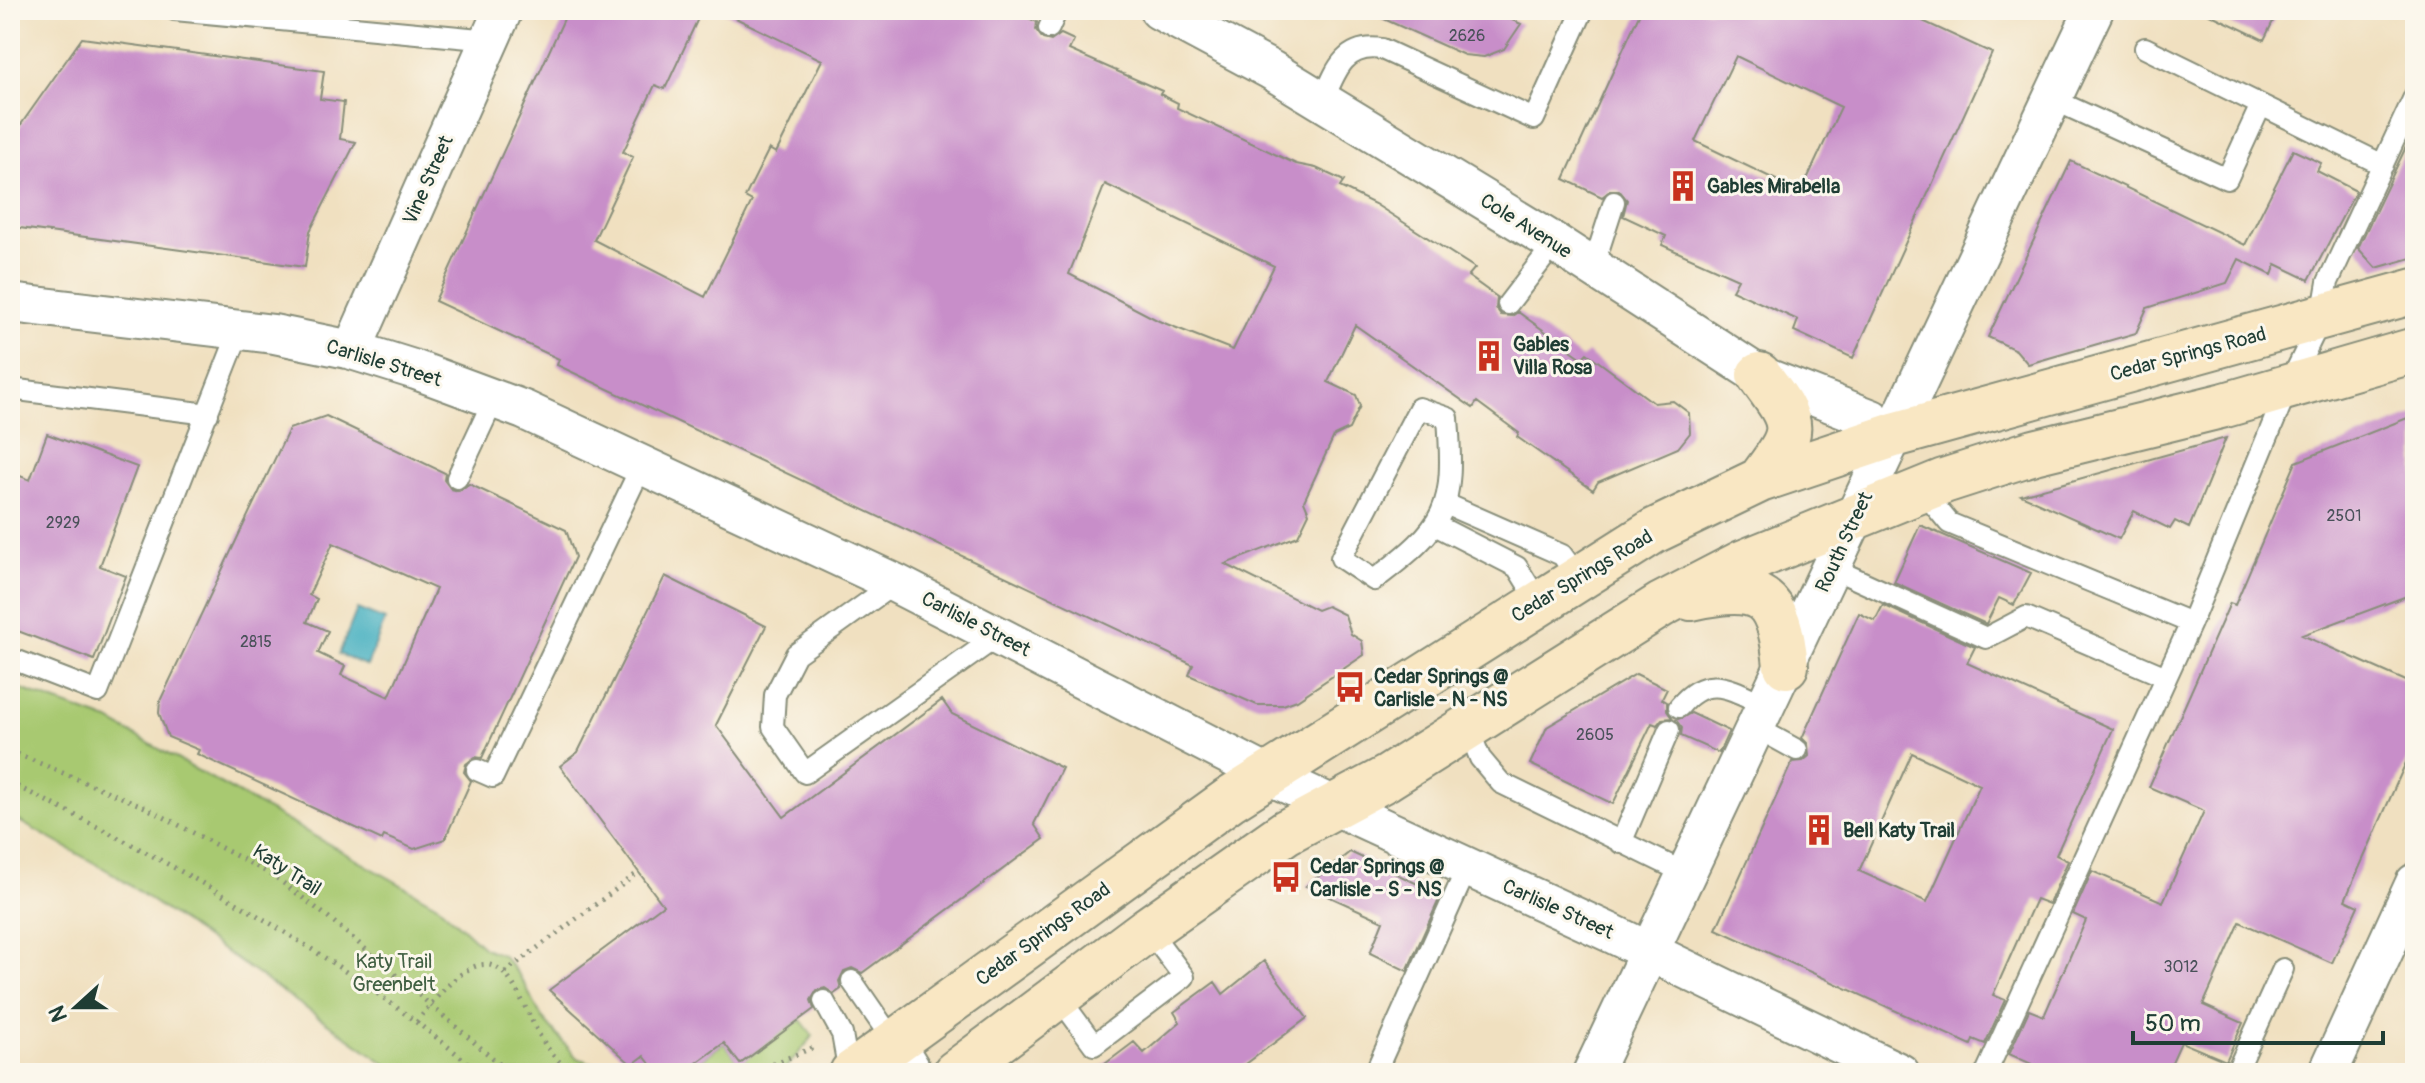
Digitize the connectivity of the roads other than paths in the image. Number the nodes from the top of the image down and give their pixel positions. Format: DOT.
graph roads {
  1 [pos="175,10"];
  2 [pos="1159,10"];
  3 [pos="1583,10"];
  4 [pos="2090,11"];
  5 [pos="496,25"];
  6 [pos="2145,48"];
  7 [pos="2415,95"];
  8 [pos="2052,99"];
  9 [pos="1323,101"];
  10 [pos="2261,105"];
  11 [pos="2383,165"];
  12 [pos="1614,202"];
  13 [pos="1555,243"];
  14 [pos="1593,267"];
  15 [pos="2415,291"];
  16 [pos="10,303"];
  17 [pos="1508,304"];
  18 [pos="2322,317"];
  19 [pos="240,329"];
  20 [pos="352,350"];
  21 [pos="2415,350"];
  22 [pos="1759,375"];
  23 [pos="2288,387"];
  24 [pos="10,389"];
  25 [pos="494,399"];
  26 [pos="208,414"];
  27 [pos="1894,435"];
  28 [pos="642,465"];
  29 [pos="457,478"];
  30 [pos="1760,480"];
  31 [pos="1922,490"];
  32 [pos="1446,504"];
  33 [pos="1857,517"];
  34 [pos="1435,525"];
  35 [pos="1832,568"];
  36 [pos="1578,577"];
  37 [pos="895,583"];
  38 [pos="1538,601"];
  39 [pos="1661,605"];
  40 [pos="2191,623"];
  41 [pos="998,636"];
  42 [pos="10,658"];
  43 [pos="1786,666"];
  44 [pos="2166,677"];
  45 [pos="1679,707"];
  46 [pos="1762,717"];
  47 [pos="1468,728"];
  48 [pos="1669,730"];
  49 [pos="1797,750"];
  50 [pos="477,770"];
  51 [pos="1268,775"];
  52 [pos="1334,806"];
  53 [pos="1621,843"];
  54 [pos="1467,868"];
  55 [pos="1687,874"];
  56 [pos="2415,883"];
  57 [pos="1148,929"];
  58 [pos="1647,952"];
  59 [pos="2283,969"];
  60 [pos="852,981"];
  61 [pos="1058,996"];
  62 [pos="824,1001"];
  63 [pos="903,1057"];
  64 [pos="843,1063"];
  65 [pos="955,1073"];
  66 [pos="1375,1073"];
  67 [pos="1592,1073"];
  68 [pos="1900,1073"];
  69 [pos="1986,1073"];
  70 [pos="2236,1073"];
  71 [pos="2328,1073"];
  1 -- 5 [label="lane"];
  2 -- 9 [label="street, Cole Avenue"];
  3 -- 9 [label="lane"];
  4 -- 8 [label="street, Routh Street"];
  5 -- 20 [label="street, Vine Street"];
  6 -- 10 [label="lane"];
  7 -- 11 [label="lane"];
  8 -- 10 [label="lane"];
  8 -- 27 [label="street, Routh Street"];
  9 -- 13 [label="street, Cole Avenue"];
  10 -- 11 [label="lane"];
  11 -- 18 [label="lane"];
  12 -- 14 [label="lane"];
  13 -- 14 [label="street, Cole Avenue"];
  13 -- 17 [label="lane"];
  14 -- 22 [label="street, Cole Avenue"];
  15 -- 18 [label="main road, Cedar Springs Road"];
  16 -- 19 [label="street, Carlisle Street"];
  18 -- 23 [label="lane"];
  18 -- 27 [label="main road, Cedar Springs Road"];
  19 -- 20 [label="street, Carlisle Street"];
  19 -- 26 [label="lane"];
  20 -- 25 [label="street, Carlisle Street"];
  21 -- 23 [label="main road"];
  22 -- 27 [label="street, Cole Avenue"];
  22 -- 30 [label="main road"];
  23 -- 31 [label="main road"];
  23 -- 40 [label="lane"];
  24 -- 26 [label="lane"];
  25 -- 28 [label="street, Carlisle Street"];
  25 -- 29 [label="lane"];
  26 -- 42 [label="lane"];
  27 -- 30 [label="main road, Cedar Springs Road"];
  27 -- 33 [label="street, Routh Street"];
  28 -- 37 [label="street, Carlisle Street"];
  28 -- 50 [label="lane"];
  30 -- 36 [label="main road, Cedar Springs Road"];
  31 -- 33 [label="main road"];
  31 -- 40 [label="lane"];
  32 -- 34 [label="lane"];
  32 -- 34 [label="lane"];
  32 -- 36 [label="lane"];
  33 -- 35 [label="street, Routh Street"];
  33 -- 39 [label="main road"];
  34 -- 38 [label="lane"];
  35 -- 43 [label="street, Routh Street"];
  35 -- 44 [label="lane"];
  36 -- 38 [label="main road, Cedar Springs Road"];
  37 -- 41 [label="street, Carlisle Street"];
  37 -- 41 [label="lane"];
  38 -- 51 [label="main road, Cedar Springs Road"];
  39 -- 43 [label="main road"];
  39 -- 47 [label="main road"];
  40 -- 44 [label="lane"];
  41 -- 51 [label="street, Carlisle Street"];
  43 -- 46 [label="street, Routh Street"];
  44 -- 69 [label="lane"];
  45 -- 46 [label="lane"];
  46 -- 49 [label="lane"];
  46 -- 55 [label="street, Routh Street"];
  47 -- 52 [label="main road"];
  47 -- 53 [label="lane"];
  48 -- 53 [label="lane"];
  51 -- 52 [label="street, Carlisle Street"];
  51 -- 63 [label="main road, Cedar Springs Road"];
  52 -- 54 [label="street, Carlisle Street"];
  52 -- 57 [label="main road"];
  53 -- 55 [label="lane"];
  54 -- 58 [label="street, Carlisle Street"];
  54 -- 66 [label="lane"];
  55 -- 58 [label="street, Routh Street"];
  56 -- 71 [label="street"];
  57 -- 61 [label="main road"];
  57 -- 61 [label="lane"];
  58 -- 67 [label="street, Routh Street"];
  58 -- 68 [label="street, Carlisle Street"];
  59 -- 70 [label="lane"];
  60 -- 63 [label="lane"];
  61 -- 65 [label="main road"];
  62 -- 64 [label="lane"];
  63 -- 64 [label="main road, Cedar Springs Road"];
}
